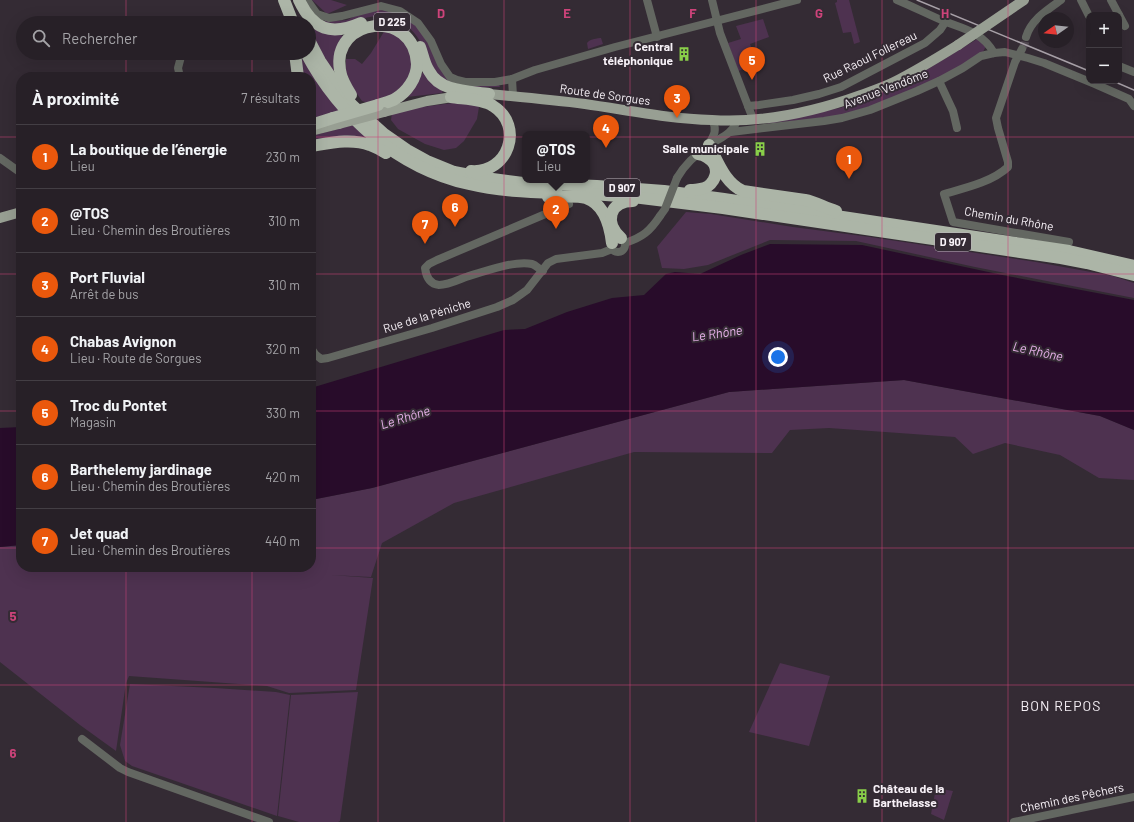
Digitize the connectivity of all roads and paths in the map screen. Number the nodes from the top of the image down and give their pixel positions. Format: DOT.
graph roads {
  1 [pos="280,0"];
  2 [pos="284,0"];
  3 [pos="293,0"];
  4 [pos="299,0"];
  5 [pos="307,0"];
  6 [pos="646,0"];
  7 [pos="712,0"];
  8 [pos="797,0"];
  9 [pos="897,0"];
  10 [pos="1024,0"];
  11 [pos="1060,0"];
  12 [pos="1081,0"];
  13 [pos="1111,0"];
  14 [pos="1087,12"];
  15 [pos="1117,12"];
  16 [pos="285,16"];
  17 [pos="290,16"];
  18 [pos="299,16"];
  19 [pos="309,16"];
  20 [pos="1122,20"];
  21 [pos="718,21"];
  22 [pos="946,22"];
  23 [pos="316,23"];
  24 [pos="1125,26"];
  25 [pos="657,37"];
  26 [pos="1026,37"];
  27 [pos="1020,52"];
  28 [pos="994,53"];
  29 [pos="316,54"];
  30 [pos="180,60"];
  31 [pos="296,60"];
  32 [pos="310,60"];
  33 [pos="1122,67"];
  34 [pos="179,72"];
  35 [pos="297,72"];
  36 [pos="1134,72"];
  37 [pos="512,79"];
  38 [pos="939,81"];
  39 [pos="489,94"];
  40 [pos="513,96"];
  41 [pos="451,97"];
  42 [pos="748,106"];
  43 [pos="1134,106"];
  44 [pos="381,108"];
  45 [pos="752,119"];
  46 [pos="713,120"];
  47 [pos="735,120"];
  48 [pos="336,121"];
  49 [pos="316,124"];
  50 [pos="957,128"];
  51 [pos="316,129"];
  52 [pos="716,132"];
  53 [pos="728,134"];
  54 [pos="386,136"];
  55 [pos="316,145"];
  56 [pos="709,145"];
  57 [pos="698,154"];
  58 [pos="0,158"];
  59 [pos="16,169"];
  60 [pos="453,180"];
  61 [pos="522,183"];
  62 [pos="523,183"];
  63 [pos="664,191"];
  64 [pos="520,192"];
  65 [pos="569,204"];
  66 [pos="16,207"];
  67 [pos="723,208"];
  68 [pos="0,212"];
  69 [pos="16,213"];
  70 [pos="0,218"];
  71 [pos="869,220"];
  72 [pos="1069,242"];
  73 [pos="617,243"];
  74 [pos="1134,266"];
  75 [pos="542,271"];
  76 [pos="1134,275"];
  77 [pos="316,355"];
  78 [pos="82,739"];
  79 [pos="1134,796"];
  80 [pos="269,822"];
  81 [pos="1014,822"];
  1 -- 16 [label="highway"];
  2 -- 17 [label="highway"];
  3 -- 18 [label="highway"];
  4 -- 19 [label="highway, D 225"];
  5 -- 37 [label="street"];
  6 -- 25 [label="street"];
  7 -- 21 [label="street"];
  8 -- 21 [label="street"];
  9 -- 22 [label="street"];
  10 -- 45 [label="main road, Route de Sorgues, bridge"];
  11 -- 26 [label="street"];
  12 -- 14 [label="street"];
  13 -- 15 [label="street"];
  20 -- 24 [label="street"];
  21 -- 25 [label="street"];
  21 -- 42 [label="street"];
  22 -- 28 [label="street"];
  22 -- 42 [label="street, Rue Raoul Follereau"];
  23 -- 39 [label="highway, D 225"];
  25 -- 37 [label="street"];
  27 -- 28 [label="street, Avenue Vendôme"];
  27 -- 43 [label="street, Avenue Vendôme"];
  27 -- 72 [label="street, Chemin du Rhône"];
  28 -- 38 [label="street, Avenue Vendôme"];
  29 -- 54 [label="highway"];
  30 -- 34 [label="street"];
  31 -- 35 [label="highway"];
  32 -- 60 [label="highway"];
  33 -- 36 [label="street"];
  37 -- 40 [label="street"];
  38 -- 50 [label="street"];
  38 -- 53 [label="street, Avenue Vendôme"];
  39 -- 40 [label="main road, Route de Sorgues"];
  39 -- 41 [label="main road, Route de Sorgues / D 907"];
  40 -- 46 [label="main road, Route de Sorgues"];
  41 -- 44 [label="main road, Route de Sorgues / D 907"];
  41 -- 54 [label="highway"];
  42 -- 45 [label="street"];
  44 -- 48 [label="highway, D 907, bridge"];
  44 -- 54 [label="highway, D 907"];
  45 -- 47 [label="main road, Route de Sorgues"];
  46 -- 47 [label="main road, Route de Sorgues"];
  46 -- 52 [label="street"];
  47 -- 53 [label="street"];
  48 -- 49 [label="highway, D 907"];
  48 -- 51 [label="main road, D 907"];
  52 -- 53 [label="street"];
  52 -- 56 [label="street"];
  53 -- 56 [label="street"];
  54 -- 61 [label="highway, D 907"];
  55 -- 60 [label="highway, D 907"];
  56 -- 57 [label="street"];
  56 -- 71 [label="highway"];
  57 -- 63 [label="highway"];
  57 -- 73 [label="street, bridge"];
  58 -- 59 [label="street"];
  60 -- 64 [label="highway, D 907"];
  62 -- 63 [label="highway, D 907"];
  63 -- 71 [label="highway, D 907"];
  64 -- 67 [label="highway, D 907"];
  64 -- 73 [label="highway"];
  65 -- 75 [label="street"];
  66 -- 68 [label="main road"];
  67 -- 73 [label="highway"];
  67 -- 76 [label="highway, D 907"];
  69 -- 70 [label="main road"];
  71 -- 74 [label="highway, D 907"];
  73 -- 75 [label="street"];
  75 -- 77 [label="street, Rue de la Péniche"];
  78 -- 80 [label="street"];
  79 -- 81 [label="street, Chemin des Pêchers"];
}
